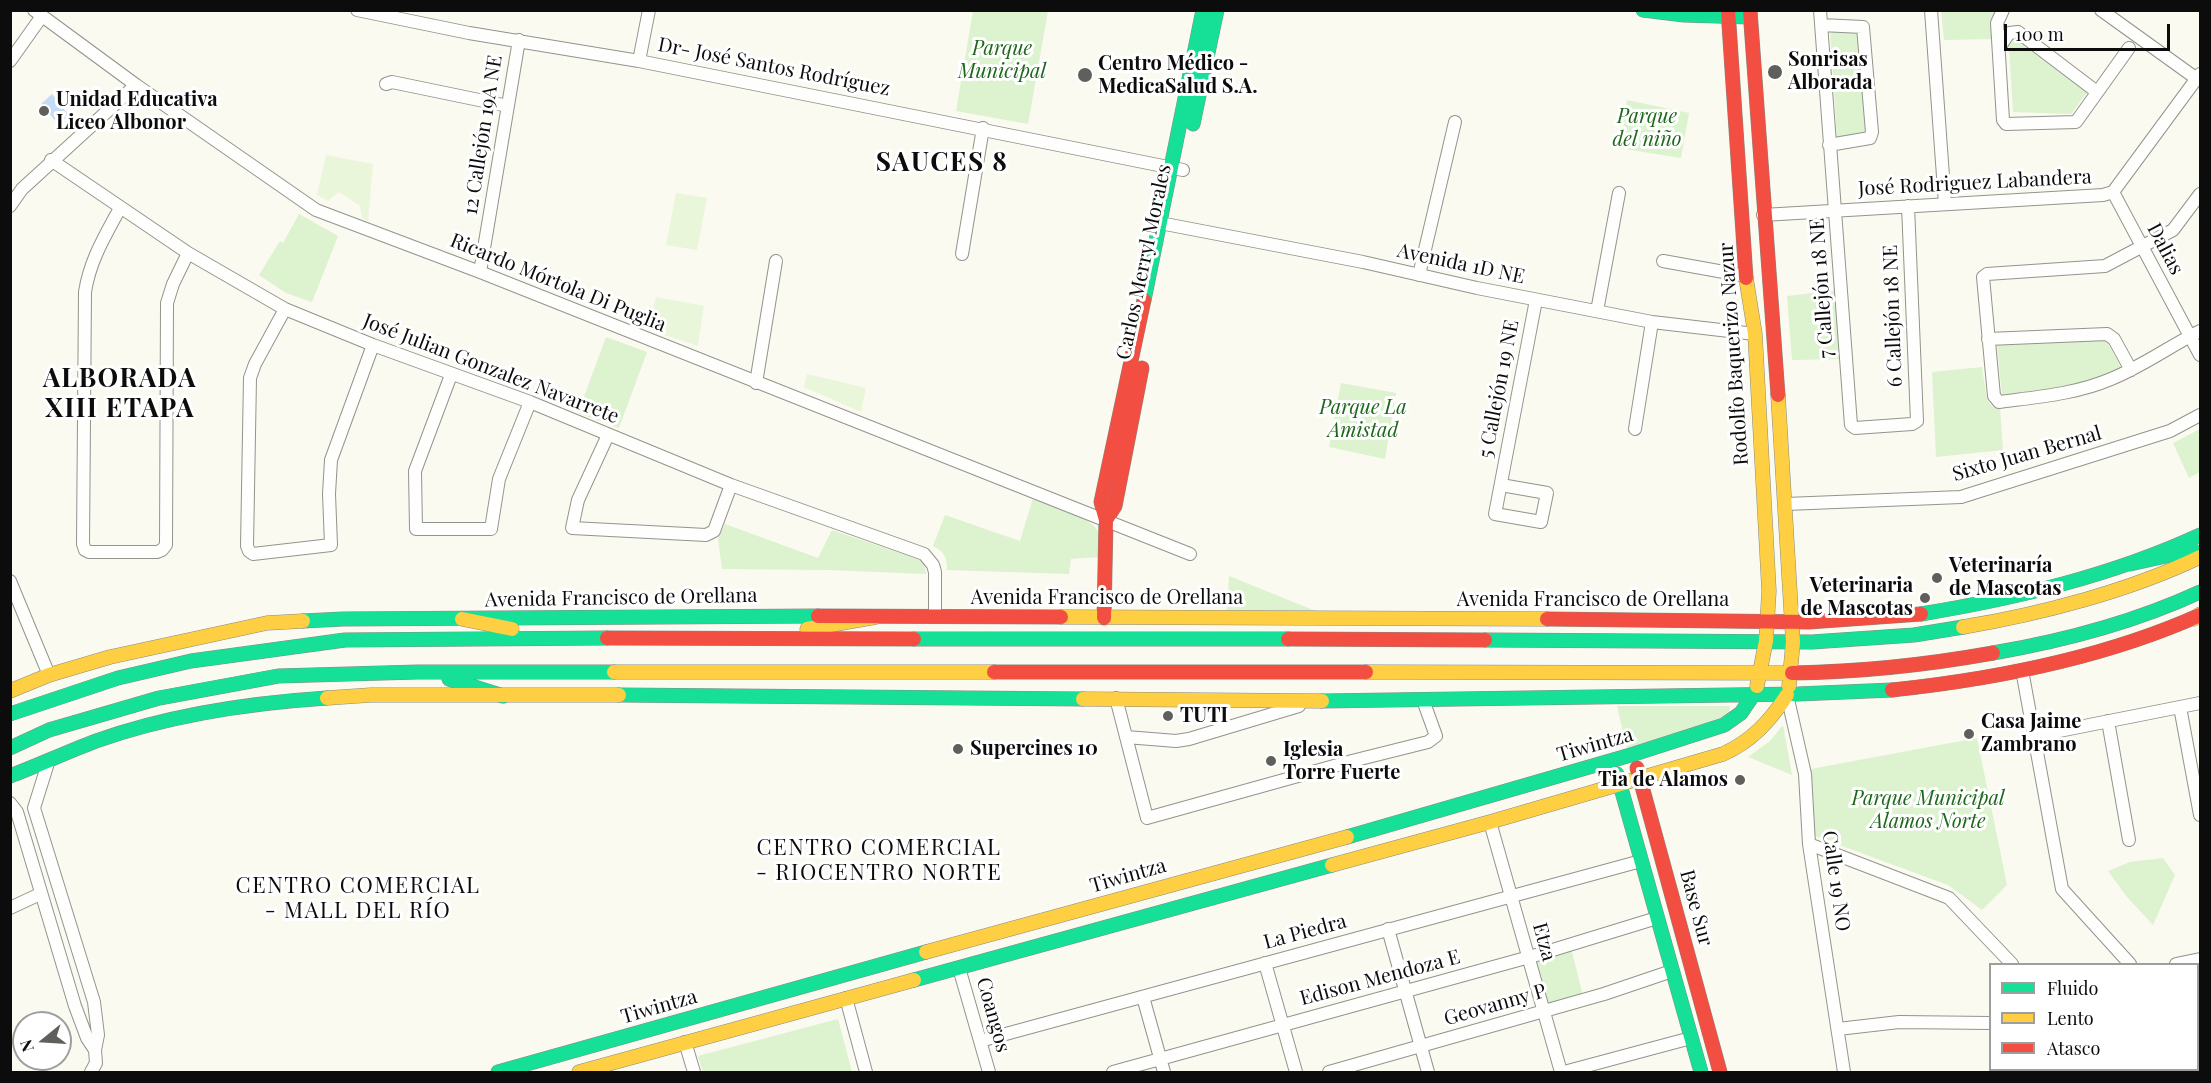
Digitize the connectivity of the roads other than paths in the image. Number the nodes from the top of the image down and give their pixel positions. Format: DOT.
graph roads {
  1 [pos="357,10"];
  2 [pos="649,10"];
  3 [pos="1203,10"];
  4 [pos="1216,10"];
  5 [pos="1643,10"];
  6 [pos="1820,10"];
  7 [pos="1931,10"];
  8 [pos="2002,10"];
  9 [pos="2101,10"];
  10 [pos="1728,13"];
  11 [pos="38,14"];
  12 [pos="1750,14"];
  13 [pos="415,16"];
  14 [pos="1821,25"];
  15 [pos="519,40"];
  16 [pos="1999,48"];
  17 [pos="2129,48"];
  18 [pos="10,61"];
  19 [pos="639,61"];
  20 [pos="2199,76"];
  21 [pos="386,84"];
  22 [pos="136,85"];
  23 [pos="2097,92"];
  24 [pos="508,106"];
  25 [pos="1455,122"];
  26 [pos="983,129"];
  27 [pos="1829,145"];
  28 [pos="51,160"];
  29 [pos="1177,169"];
  30 [pos="2113,192"];
  31 [pos="1619,193"];
  32 [pos="2200,194"];
  33 [pos="1945,204"];
  34 [pos="10,206"];
  35 [pos="1908,206"];
  36 [pos="120,208"];
  37 [pos="1836,211"];
  38 [pos="1763,215"];
  39 [pos="1166,224"];
  40 [pos="2142,247"];
  41 [pos="188,253"];
  42 [pos="962,254"];
  43 [pos="776,261"];
  44 [pos="1663,261"];
  45 [pos="480,272"];
  46 [pos="1419,275"];
  47 [pos="1746,276"];
  48 [pos="1536,300"];
  49 [pos="285,309"];
  50 [pos="1597,311"];
  51 [pos="1652,322"];
  52 [pos="1755,334"];
  53 [pos="2195,334"];
  54 [pos="1988,339"];
  55 [pos="373,345"];
  56 [pos="2200,355"];
  57 [pos="2131,370"];
  58 [pos="452,375"];
  59 [pos="756,383"];
  60 [pos="530,402"];
  61 [pos="2200,415"];
  62 [pos="1852,427"];
  63 [pos="1635,429"];
  64 [pos="608,435"];
  65 [pos="731,485"];
  66 [pos="1501,485"];
  67 [pos="1786,504"];
  68 [pos="1106,520"];
  69 [pos="2200,535"];
  70 [pos="2200,548"];
  71 [pos="1190,554"];
  72 [pos="2200,557"];
  73 [pos="2130,564"];
  74 [pos="10,582"];
  75 [pos="2200,592"];
  76 [pos="2198,616"];
  77 [pos="876,617"];
  78 [pos="935,617"];
  79 [pos="1104,618"];
  80 [pos="462,619"];
  81 [pos="1768,621"];
  82 [pos="1793,622"];
  83 [pos="551,638"];
  84 [pos="748,639"];
  85 [pos="1766,641"];
  86 [pos="1793,642"];
  87 [pos="247,653"];
  88 [pos="2022,670"];
  89 [pos="418,672"];
  90 [pos="1760,672"];
  91 [pos="1792,673"];
  92 [pos="49,675"];
  93 [pos="10,691"];
  94 [pos="1754,694"];
  95 [pos="1787,695"];
  96 [pos="171,696"];
  97 [pos="503,696"];
  98 [pos="1116,698"];
  99 [pos="1423,700"];
  100 [pos="1316,701"];
  101 [pos="2200,703"];
  102 [pos="2180,707"];
  103 [pos="10,714"];
  104 [pos="2108,721"];
  105 [pos="2034,735"];
  106 [pos="1126,737"];
  107 [pos="10,748"];
  108 [pos="1634,754"];
  109 [pos="49,760"];
  110 [pos="1613,760"];
  111 [pos="10,776"];
  112 [pos="1640,779"];
  113 [pos="1619,784"];
  114 [pos="14,808"];
  115 [pos="34,808"];
  116 [pos="2200,815"];
  117 [pos="1490,822"];
  118 [pos="2129,840"];
  119 [pos="1809,844"];
  120 [pos="1641,861"];
  121 [pos="40,894"];
  122 [pos="1510,896"];
  123 [pos="10,908"];
  124 [pos="1657,918"];
  125 [pos="1388,929"];
  126 [pos="1528,958"];
  127 [pos="2200,959"];
  128 [pos="1265,963"];
  129 [pos="2011,963"];
  130 [pos="2129,963"];
  131 [pos="2181,963"];
  132 [pos="959,968"];
  133 [pos="1672,971"];
  134 [pos="1405,992"];
  135 [pos="1143,997"];
  136 [pos="846,998"];
  137 [pos="1544,1012"];
  138 [pos="1989,1023"];
  139 [pos="1283,1025"];
  140 [pos="1838,1029"];
  141 [pos="635,1034"];
  142 [pos="1691,1038"];
  143 [pos="980,1041"];
  144 [pos="685,1042"];
  145 [pos="1421,1046"];
  146 [pos="95,1050"];
  147 [pos="640,1055"];
  148 [pos="1161,1059"];
  149 [pos="92,1072"];
  150 [pos="498,1072"];
  151 [pos="579,1072"];
  152 [pos="694,1072"];
  153 [pos="866,1072"];
  154 [pos="989,1072"];
  155 [pos="1113,1072"];
  156 [pos="1164,1072"];
  157 [pos="1296,1072"];
  158 [pos="1329,1072"];
  159 [pos="1428,1072"];
  160 [pos="1562,1072"];
  161 [pos="1701,1072"];
  162 [pos="1720,1072"];
  163 [pos="1844,1072"];
  1 -- 13 [label="street, Dr- José Santos Rodríguez"];
  2 -- 19 [label="street"];
  3 -- 29 [label="main road, Carlos Merryl Morales"];
  4 -- 29 [label="main road, Carlos Merryl Morales"];
  5 -- 10 [label="main road"];
  6 -- 14 [label="street, 7 Callejón 18 NE"];
  7 -- 33 [label="street"];
  8 -- 16 [label="street"];
  9 -- 20 [label="street"];
  10 -- 12 [label="main road"];
  10 -- 47 [label="main road, Rodolfo Baquerizo Nazur"];
  11 -- 18 [label="street"];
  11 -- 22 [label="street, Ricardo Mórtola Di Puglia"];
  12 -- 38 [label="main road, Rodolfo Baquerizo Nazur"];
  13 -- 15 [label="street, Dr- José Santos Rodríguez"];
  14 -- 27 [label="street, 7 Callejón 18 NE"];
  14 -- 27 [label="street"];
  15 -- 19 [label="street, Dr- José Santos Rodríguez"];
  15 -- 24 [label="street, 12 Callejón 19A NE"];
  16 -- 23 [label="street"];
  16 -- 23 [label="street"];
  17 -- 23 [label="street"];
  19 -- 26 [label="street, Dr- José Santos Rodríguez"];
  20 -- 30 [label="street, José Rodriguez Labandera"];
  21 -- 24 [label="street"];
  22 -- 28 [label="street"];
  22 -- 45 [label="street, Ricardo Mórtola Di Puglia"];
  24 -- 45 [label="street, 12 Callejón 19A NE"];
  25 -- 46 [label="street"];
  26 -- 29 [label="street, Dr- José Santos Rodríguez"];
  26 -- 42 [label="street"];
  27 -- 37 [label="street, 7 Callejón 18 NE"];
  28 -- 34 [label="street"];
  28 -- 36 [label="street, José Julian Gonzalez Navarrete"];
  29 -- 39 [label="main road, Carlos Merryl Morales"];
  30 -- 33 [label="street, José Rodriguez Labandera"];
  30 -- 40 [label="street, Dalias"];
  31 -- 50 [label="street"];
  32 -- 40 [label="street"];
  33 -- 35 [label="street, José Rodriguez Labandera"];
  35 -- 37 [label="street, José Rodriguez Labandera"];
  35 -- 62 [label="street, 6 Callejón 18 NE"];
  36 -- 41 [label="street, José Julian Gonzalez Navarrete"];
  36 -- 41 [label="street"];
  37 -- 38 [label="street, José Rodriguez Labandera"];
  37 -- 62 [label="street, 7 Callejón 18 NE"];
  38 -- 67 [label="main road, Rodolfo Baquerizo Nazur"];
  39 -- 46 [label="street, Avenida 1D NE"];
  39 -- 68 [label="main road, Carlos Merryl Morales"];
  40 -- 53 [label="street, Dalias"];
  40 -- 54 [label="street"];
  41 -- 49 [label="street, José Julian Gonzalez Navarrete"];
  43 -- 59 [label="street"];
  44 -- 47 [label="street"];
  45 -- 59 [label="street, Ricardo Mórtola Di Puglia"];
  46 -- 48 [label="street, Avenida 1D NE"];
  47 -- 52 [label="main road, Rodolfo Baquerizo Nazur"];
  48 -- 50 [label="street, Avenida 1D NE"];
  48 -- 66 [label="street, 5 Callejón 19 NE"];
  49 -- 55 [label="street, José Julian Gonzalez Navarrete"];
  49 -- 55 [label="street"];
  50 -- 51 [label="street, Avenida 1D NE"];
  51 -- 52 [label="street, Avenida 1D NE"];
  51 -- 63 [label="street"];
  52 -- 81 [label="main road, Rodolfo Baquerizo Nazur"];
  53 -- 56 [label="street, Dalias"];
  53 -- 57 [label="street"];
  54 -- 57 [label="street"];
  54 -- 57 [label="street"];
  55 -- 58 [label="street, José Julian Gonzalez Navarrete"];
  58 -- 60 [label="street, José Julian Gonzalez Navarrete"];
  58 -- 60 [label="street"];
  59 -- 68 [label="street, Ricardo Mórtola Di Puglia"];
  60 -- 64 [label="street, José Julian Gonzalez Navarrete"];
  61 -- 67 [label="street, Sixto Juan Bernal"];
  64 -- 65 [label="street, José Julian Gonzalez Navarrete"];
  64 -- 65 [label="street"];
  65 -- 78 [label="street, José Julian Gonzalez Navarrete"];
  66 -- 66 [label="street, 5 Callejón 19 NE"];
  67 -- 82 [label="main road, Rodolfo Baquerizo Nazur"];
  68 -- 71 [label="street, Ricardo Mórtola Di Puglia"];
  68 -- 79 [label="main road, Carlos Merryl Morales"];
  69 -- 73 [label="main road, Avenida Francisco de Orellana"];
  70 -- 73 [label="main road"];
  72 -- 86 [label="main road, Avenida Francisco de Orellana"];
  73 -- 82 [label="main road, Avenida Francisco de Orellana"];
  74 -- 92 [label="street"];
  75 -- 91 [label="main road"];
  76 -- 88 [label="main road"];
  77 -- 78 [label="main road, Avenida Francisco de Orellana"];
  77 -- 80 [label="main road, Avenida Francisco de Orellana"];
  77 -- 84 [label="main road"];
  78 -- 79 [label="main road, Avenida Francisco de Orellana"];
  79 -- 81 [label="main road, Avenida Francisco de Orellana"];
  80 -- 83 [label="main road"];
  80 -- 92 [label="main road, Avenida Francisco de Orellana"];
  81 -- 82 [label="main road, Avenida Francisco de Orellana"];
  81 -- 85 [label="main road, Rodolfo Baquerizo Nazur"];
  82 -- 86 [label="main road, Rodolfo Baquerizo Nazur"];
  83 -- 84 [label="main road, Avenida Francisco de Orellana"];
  83 -- 87 [label="main road, Avenida Francisco de Orellana"];
  84 -- 85 [label="main road, Avenida Francisco de Orellana"];
  85 -- 86 [label="main road, Avenida Francisco de Orellana"];
  85 -- 90 [label="main road, Rodolfo Baquerizo Nazur"];
  86 -- 91 [label="main road, Rodolfo Baquerizo Nazur"];
  87 -- 96 [label="main road"];
  87 -- 103 [label="main road, Avenida Francisco de Orellana"];
  88 -- 95 [label="main road"];
  88 -- 105 [label="street"];
  89 -- 90 [label="main road"];
  89 -- 96 [label="main road"];
  89 -- 97 [label="main road"];
  90 -- 91 [label="main road"];
  90 -- 94 [label="main road, Rodolfo Baquerizo Nazur"];
  91 -- 95 [label="main road, Rodolfo Baquerizo Nazur"];
  92 -- 93 [label="main road, Avenida Francisco de Orellana"];
  94 -- 95 [label="main road"];
  94 -- 99 [label="main road"];
  94 -- 108 [label="main road, Tiwintza"];
  95 -- 112 [label="main road, Tiwintza"];
  95 -- 119 [label="street, Calle 19 NO"];
  96 -- 107 [label="main road"];
  97 -- 98 [label="main road"];
  97 -- 109 [label="main road"];
  98 -- 100 [label="main road"];
  98 -- 106 [label="street"];
  99 -- 100 [label="main road"];
  99 -- 106 [label="street"];
  100 -- 106 [label="street"];
  101 -- 102 [label="street"];
  102 -- 104 [label="street"];
  102 -- 116 [label="street"];
  104 -- 105 [label="street"];
  104 -- 118 [label="street"];
  105 -- 130 [label="street"];
  108 -- 110 [label="main road, Tiwintza"];
  108 -- 112 [label="main road, Base Sur"];
  109 -- 111 [label="main road"];
  109 -- 115 [label="street"];
  110 -- 113 [label="main road, Base Sur"];
  110 -- 141 [label="main road, Tiwintza"];
  112 -- 113 [label="main road, Tiwintza"];
  112 -- 162 [label="main road, Base Sur"];
  113 -- 117 [label="main road, Tiwintza"];
  113 -- 120 [label="main road, Base Sur"];
  114 -- 115 [label="street"];
  114 -- 121 [label="street"];
  115 -- 146 [label="street"];
  117 -- 122 [label="street, Etza"];
  117 -- 132 [label="main road, Tiwintza"];
  119 -- 129 [label="street"];
  119 -- 140 [label="street, Calle 19 NO"];
  120 -- 122 [label="street, La Piedra"];
  120 -- 124 [label="main road, Base Sur"];
  121 -- 123 [label="street"];
  121 -- 146 [label="street"];
  122 -- 125 [label="street, La Piedra"];
  122 -- 126 [label="street, Etza"];
  124 -- 126 [label="street, Edison Mendoza E"];
  124 -- 133 [label="main road, Base Sur"];
  125 -- 128 [label="street, La Piedra"];
  125 -- 134 [label="street"];
  126 -- 134 [label="street, Edison Mendoza E"];
  126 -- 137 [label="street, Etza"];
  127 -- 131 [label="street"];
  128 -- 135 [label="street, La Piedra"];
  128 -- 139 [label="street"];
  132 -- 136 [label="main road, Tiwintza"];
  132 -- 143 [label="street, Coangos"];
  133 -- 137 [label="street, Geovanny P"];
  133 -- 142 [label="main road, Base Sur"];
  134 -- 139 [label="street, Edison Mendoza E"];
  134 -- 145 [label="street"];
  135 -- 143 [label="street, La Piedra"];
  135 -- 148 [label="street"];
  136 -- 144 [label="main road, Tiwintza"];
  136 -- 153 [label="street"];
  137 -- 145 [label="street, Geovanny P"];
  137 -- 160 [label="street, Etza"];
  138 -- 140 [label="street"];
  139 -- 148 [label="street, Edison Mendoza E"];
  139 -- 157 [label="street"];
  140 -- 163 [label="street, Calle 19 NO"];
  141 -- 147 [label="main road"];
  141 -- 150 [label="main road, Tiwintza"];
  142 -- 160 [label="street"];
  142 -- 161 [label="main road, Base Sur"];
  143 -- 154 [label="street, Coangos"];
  144 -- 147 [label="main road, Tiwintza"];
  144 -- 152 [label="street"];
  145 -- 158 [label="street, Geovanny P"];
  145 -- 159 [label="street"];
  146 -- 149 [label="street"];
  147 -- 151 [label="main road, Tiwintza"];
  148 -- 155 [label="street, Edison Mendoza E"];
  148 -- 156 [label="street"];
}
